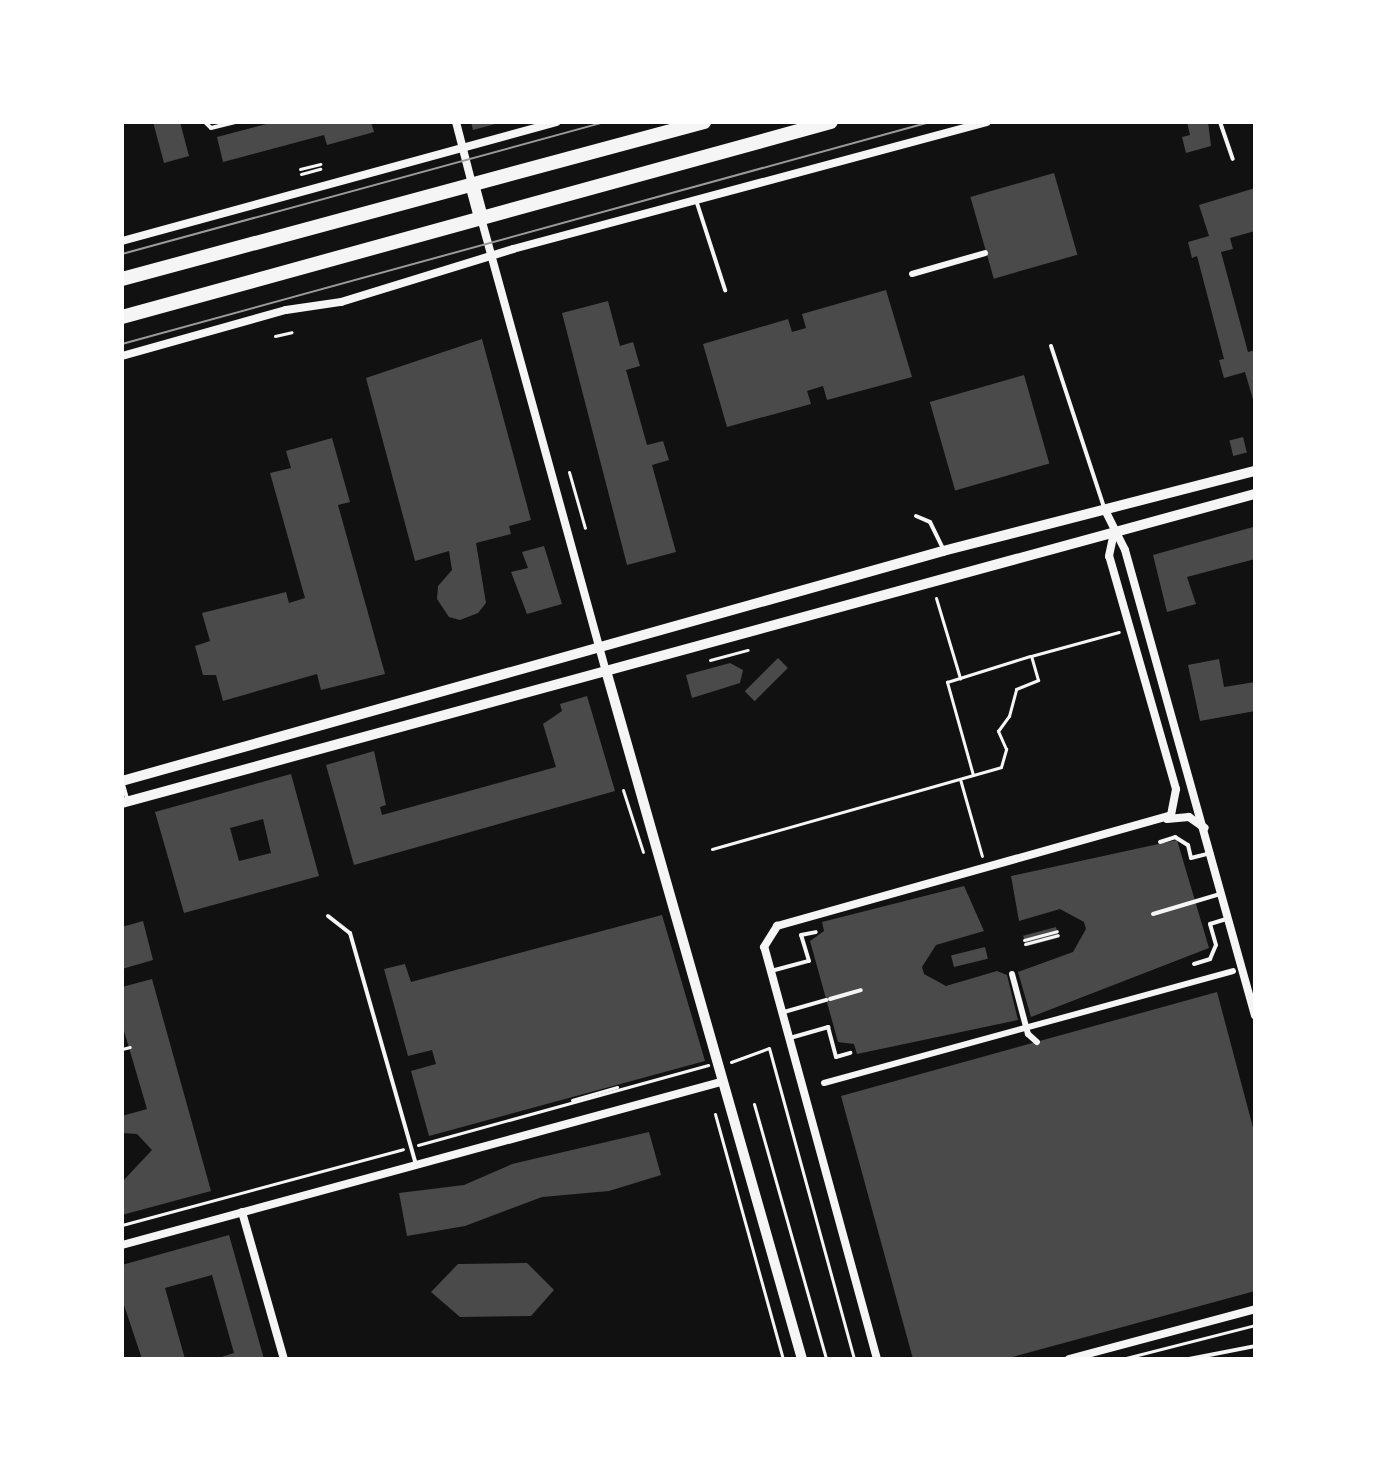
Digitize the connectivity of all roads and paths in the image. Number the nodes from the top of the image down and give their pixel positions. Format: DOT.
graph roads {
  1 [pos="205,122"];
  2 [pos="235,122"];
  3 [pos="456,122"];
  4 [pos="556,122"];
  5 [pos="704,122"];
  6 [pos="831,122"];
  7 [pos="986,122"];
  8 [pos="1220,122"];
  9 [pos="463,148"];
  10 [pos="1233,159"];
  11 [pos="320,166"];
  12 [pos="300,172"];
  13 [pos="472,184"];
  14 [pos="696,200"];
  15 [pos="481,218"];
  16 [pos="122,241"];
  17 [pos="985,253"];
  18 [pos="490,256"];
  19 [pos="912,274"];
  20 [pos="122,279"];
  21 [pos="725,290"];
  22 [pos="122,317"];
  23 [pos="292,332"];
  24 [pos="275,336"];
  25 [pos="1051,346"];
  26 [pos="122,356"];
  27 [pos="1255,471"];
  28 [pos="569,472"];
  29 [pos="1255,494"];
  30 [pos="1106,512"];
  31 [pos="916,516"];
  32 [pos="585,528"];
  33 [pos="1114,533"];
  34 [pos="943,551"];
  35 [pos="936,598"];
  36 [pos="1130,628"];
  37 [pos="598,647"];
  38 [pos="748,650"];
  39 [pos="1031,656"];
  40 [pos="710,660"];
  41 [pos="607,674"];
  42 [pos="960,678"];
  43 [pos="973,775"];
  44 [pos="960,779"];
  45 [pos="122,780"];
  46 [pos="623,790"];
  47 [pos="125,803"];
  48 [pos="1167,819"];
  49 [pos="1205,829"];
  50 [pos="1160,842"];
  51 [pos="712,849"];
  52 [pos="643,852"];
  53 [pos="1212,853"];
  54 [pos="986,869"];
  55 [pos="1223,893"];
  56 [pos="1153,914"];
  57 [pos="328,916"];
  58 [pos="1229,918"];
  59 [pos="816,932"];
  60 [pos="1057,933"];
  61 [pos="1024,942"];
  62 [pos="1194,964"];
  63 [pos="771,971"];
  64 [pos="1233,971"];
  65 [pos="1012,974"];
  66 [pos="861,990"];
  67 [pos="782,1013"];
  68 [pos="1255,1015"];
  69 [pos="1027,1032"];
  70 [pos="789,1038"];
  71 [pos="1037,1042"];
  72 [pos="1025,1045"];
  73 [pos="130,1047"];
  74 [pos="122,1049"];
  75 [pos="850,1053"];
  76 [pos="742,1061"];
  77 [pos="721,1082"];
  78 [pos="824,1083"];
  79 [pos="798,1086"];
  80 [pos="617,1087"];
  81 [pos="780,1087"];
  82 [pos="572,1100"];
  83 [pos="754,1104"];
  84 [pos="715,1114"];
  85 [pos="416,1165"];
  86 [pos="242,1212"];
  87 [pos="122,1245"];
  88 [pos="1255,1309"];
  89 [pos="1255,1325"];
  90 [pos="1255,1346"];
  91 [pos="284,1359"];
  92 [pos="783,1359"];
  93 [pos="802,1359"];
  94 [pos="826,1359"];
  95 [pos="854,1359"];
  96 [pos="877,1359"];
  97 [pos="1069,1359"];
  98 [pos="1122,1359"];
  99 [pos="1189,1359"];
  1 -- 2 [label="lane"];
  3 -- 9 [label="street"];
  4 -- 9 [label="street"];
  5 -- 13 [label="main road"];
  6 -- 15 [label="main road"];
  7 -- 14 [label="street"];
  8 -- 10 [label="lane"];
  9 -- 13 [label="street"];
  9 -- 16 [label="street"];
  11 -- 12 [label="path"];
  13 -- 15 [label="main road"];
  13 -- 20 [label="main road"];
  14 -- 18 [label="street"];
  14 -- 21 [label="lane"];
  15 -- 18 [label="street"];
  15 -- 22 [label="main road"];
  17 -- 19 [label="street"];
  18 -- 26 [label="street"];
  18 -- 37 [label="street"];
  23 -- 24 [label="path"];
  25 -- 30 [label="lane"];
  27 -- 30 [label="street"];
  28 -- 32 [label="path"];
  29 -- 33 [label="street"];
  30 -- 33 [label="street"];
  30 -- 34 [label="street"];
  31 -- 34 [label="lane"];
  33 -- 36 [label="street"];
  33 -- 41 [label="street"];
  33 -- 49 [label="street"];
  34 -- 37 [label="street"];
  35 -- 42 [label="path"];
  36 -- 39 [label="path"];
  36 -- 48 [label="street"];
  37 -- 41 [label="street"];
  37 -- 45 [label="street"];
  38 -- 40 [label="path"];
  39 -- 42 [label="path"];
  39 -- 43 [label="path"];
  41 -- 47 [label="street"];
  41 -- 77 [label="street"];
  42 -- 43 [label="path"];
  43 -- 44 [label="path"];
  44 -- 51 [label="path"];
  44 -- 54 [label="path"];
  45 -- 47 [label="lane"];
  46 -- 52 [label="path"];
  48 -- 49 [label="street"];
  48 -- 54 [label="street"];
  49 -- 53 [label="street"];
  50 -- 53 [label="lane"];
  53 -- 55 [label="street"];
  54 -- 63 [label="street"];
  55 -- 56 [label="lane"];
  55 -- 58 [label="street"];
  57 -- 85 [label="lane"];
  58 -- 62 [label="lane"];
  58 -- 68 [label="street"];
  59 -- 63 [label="lane"];
  60 -- 61 [label="path"];
  63 -- 67 [label="street"];
  64 -- 69 [label="street"];
  65 -- 69 [label="street"];
  66 -- 67 [label="lane"];
  67 -- 70 [label="street"];
  69 -- 71 [label="street"];
  69 -- 72 [label="street"];
  69 -- 78 [label="street"];
  70 -- 75 [label="lane"];
  70 -- 79 [label="street"];
  73 -- 74 [label="path"];
  76 -- 81 [label="path"];
  77 -- 85 [label="street"];
  77 -- 93 [label="street"];
  79 -- 81 [label="path"];
  79 -- 96 [label="street"];
  80 -- 82 [label="path"];
  81 -- 95 [label="path"];
  83 -- 94 [label="path"];
  84 -- 92 [label="path"];
  85 -- 86 [label="street"];
  86 -- 87 [label="street"];
  86 -- 91 [label="street"];
  88 -- 97 [label="street"];
  89 -- 98 [label="path"];
  90 -- 99 [label="lane"];
}
